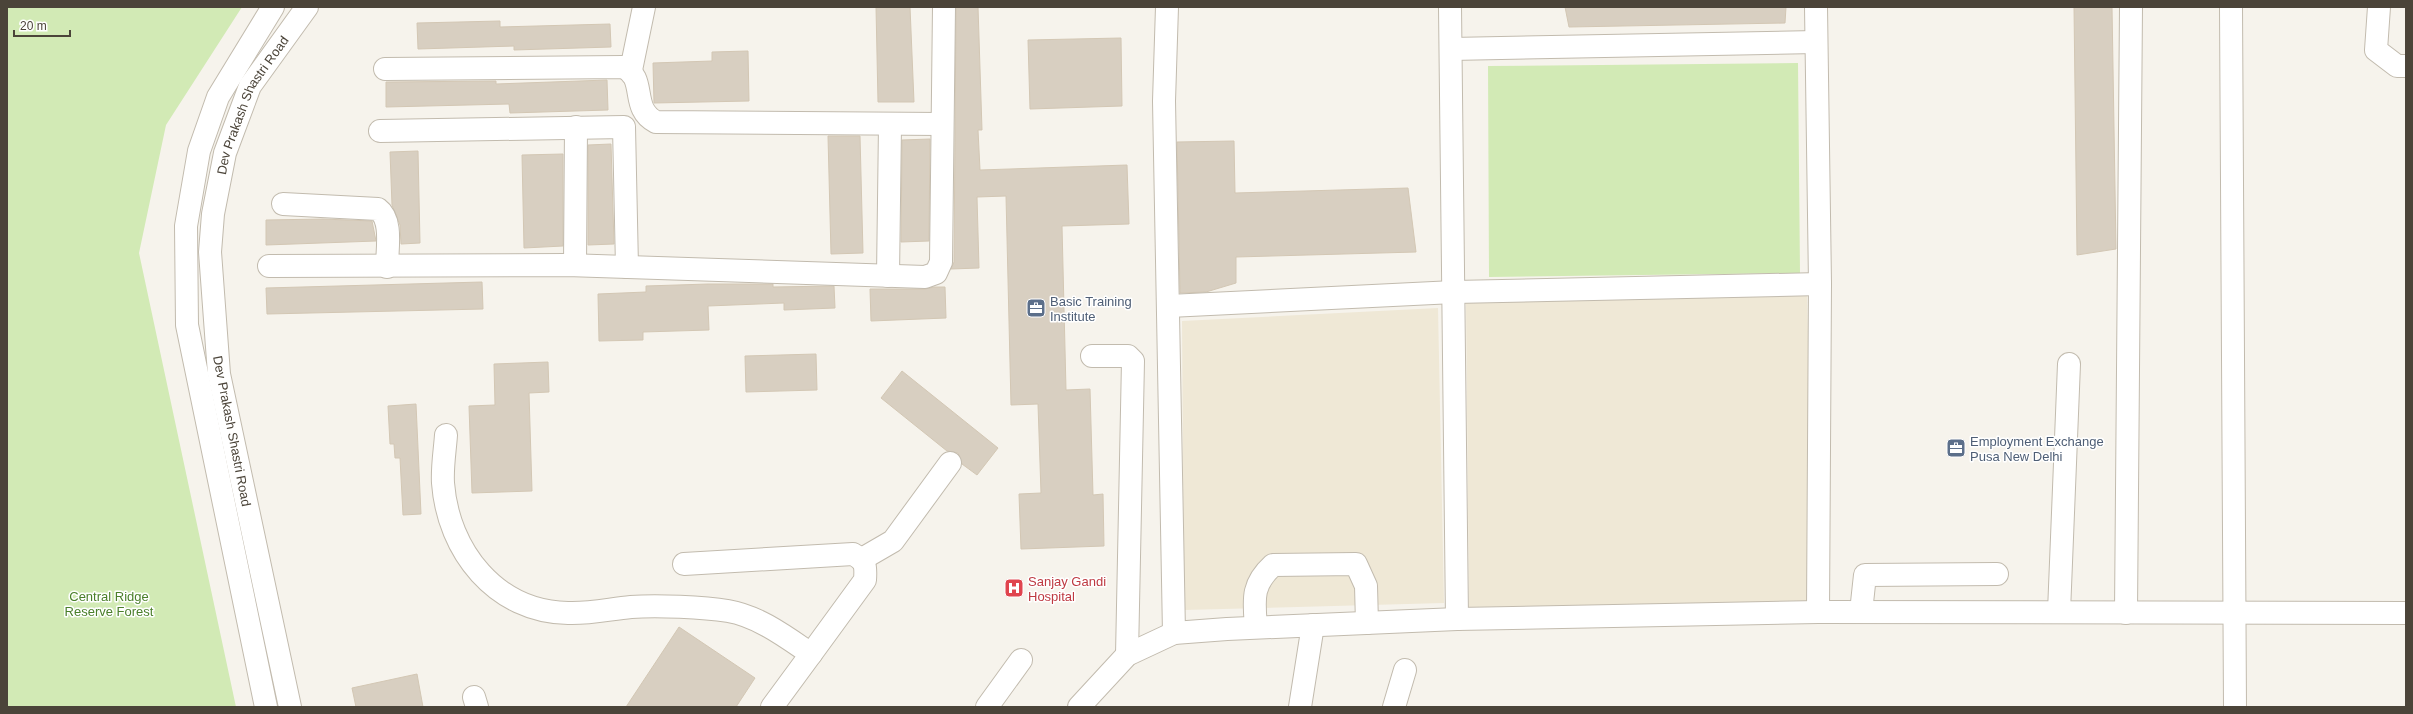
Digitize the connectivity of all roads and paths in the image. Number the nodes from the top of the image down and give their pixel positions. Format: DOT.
graph roads {
  1 [pos="273,7"];
  2 [pos="307,7"];
  3 [pos="644,7"];
  4 [pos="944,7"];
  5 [pos="1167,7"];
  6 [pos="1450,7"];
  7 [pos="1816,7"];
  8 [pos="2131,7"];
  9 [pos="2232,7"];
  10 [pos="2379,7"];
  11 [pos="1816,42"];
  12 [pos="1451,50"];
  13 [pos="2406,66"];
  14 [pos="385,69"];
  15 [pos="631,70"];
  16 [pos="942,124"];
  17 [pos="890,125"];
  18 [pos="576,127"];
  19 [pos="380,131"];
  20 [pos="283,204"];
  21 [pos="575,265"];
  22 [pos="268,266"];
  23 [pos="387,267"];
  24 [pos="628,267"];
  25 [pos="888,276"];
  26 [pos="1820,284"];
  27 [pos="1454,292"];
  28 [pos="1168,306"];
  29 [pos="1092,356"];
  30 [pos="2068,364"];
  31 [pos="446,435"];
  32 [pos="950,463"];
  33 [pos="862,559"];
  34 [pos="684,564"];
  35 [pos="1997,574"];
  36 [pos="1818,612"];
  37 [pos="1861,612"];
  38 [pos="2059,612"];
  39 [pos="2126,613"];
  40 [pos="2233,613"];
  41 [pos="2406,613"];
  42 [pos="1457,619"];
  43 [pos="1367,622"];
  44 [pos="1313,625"];
  45 [pos="1256,627"];
  46 [pos="1174,633"];
  47 [pos="811,654"];
  48 [pos="1127,655"];
  49 [pos="1021,660"];
  50 [pos="1405,670"];
  51 [pos="1087,704"];
  52 [pos="266,707"];
  53 [pos="290,707"];
  54 [pos="772,707"];
  55 [pos="987,707"];
  56 [pos="1300,707"];
  57 [pos="1394,707"];
  58 [pos="2235,707"];
  1 -- 52 [label="street, Dev Prakash Shastri Road"];
  2 -- 53 [label="street, Dev Prakash Shastri Road"];
  3 -- 15 [label="street"];
  4 -- 16 [label="street"];
  5 -- 28 [label="street"];
  6 -- 12 [label="street"];
  7 -- 11 [label="street"];
  8 -- 39 [label="street"];
  9 -- 40 [label="street"];
  10 -- 13 [label="street"];
  11 -- 12 [label="street"];
  11 -- 26 [label="street"];
  12 -- 27 [label="street"];
  14 -- 15 [label="street"];
  15 -- 17 [label="street"];
  16 -- 17 [label="street"];
  16 -- 25 [label="street"];
  17 -- 25 [label="street"];
  18 -- 19 [label="street"];
  18 -- 21 [label="street"];
  18 -- 24 [label="street"];
  20 -- 23 [label="street"];
  21 -- 23 [label="street"];
  21 -- 24 [label="street"];
  22 -- 23 [label="street"];
  24 -- 25 [label="street"];
  26 -- 27 [label="street"];
  26 -- 36 [label="street"];
  27 -- 28 [label="street"];
  27 -- 42 [label="street"];
  28 -- 46 [label="street"];
  29 -- 48 [label="street"];
  30 -- 38 [label="street"];
  31 -- 47 [label="street"];
  32 -- 33 [label="street"];
  33 -- 34 [label="street"];
  33 -- 47 [label="street"];
  35 -- 37 [label="street"];
  36 -- 37 [label="street"];
  36 -- 42 [label="street"];
  37 -- 38 [label="street"];
  38 -- 39 [label="street"];
  39 -- 40 [label="street"];
  40 -- 41 [label="street"];
  40 -- 58 [label="street"];
  42 -- 43 [label="street"];
  43 -- 44 [label="street"];
  43 -- 45 [label="street"];
  44 -- 45 [label="street"];
  44 -- 56 [label="street"];
  45 -- 46 [label="street"];
  46 -- 48 [label="street"];
  47 -- 54 [label="street"];
  48 -- 51 [label="street"];
  49 -- 55 [label="street"];
  50 -- 57 [label="street"];
}
